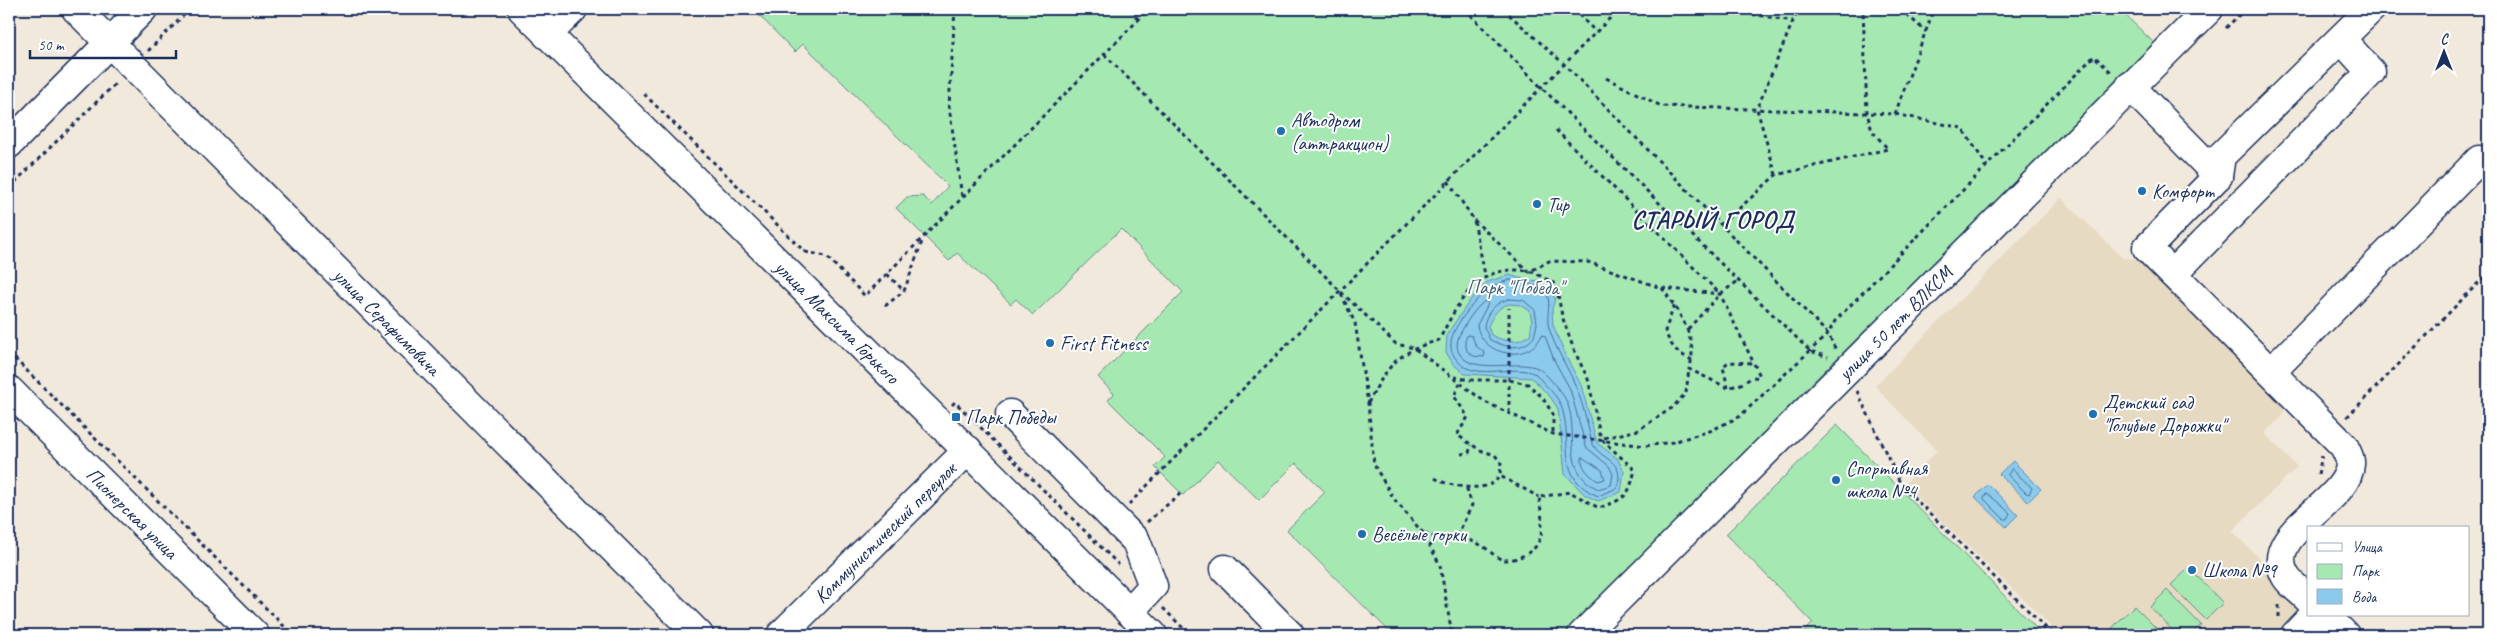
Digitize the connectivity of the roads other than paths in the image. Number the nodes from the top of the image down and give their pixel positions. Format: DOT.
graph roads {
  1 [pos="76,9"];
  2 [pos="142,9"];
  3 [pos="522,9"];
  4 [pos="573,9"];
  5 [pos="2209,9"];
  6 [pos="2371,9"];
  7 [pos="547,35"];
  8 [pos="2340,39"];
  9 [pos="109,42"];
  10 [pos="2130,86"];
  11 [pos="9,144"];
  12 [pos="2479,160"];
  13 [pos="2218,176"];
  14 [pos="2173,274"];
  15 [pos="2271,372"];
  16 [pos="9,390"];
  17 [pos="1010,414"];
  18 [pos="968,450"];
  19 [pos="1225,569"];
  20 [pos="2307,598"];
  21 [pos="1138,602"];
  22 [pos="2313,616"];
  23 [pos="2326,616"];
  24 [pos="255,635"];
  25 [pos="700,635"];
  26 [pos="781,635"];
  27 [pos="1153,635"];
  28 [pos="1290,635"];
  29 [pos="1582,635"];
  30 [pos="2295,635"];
  31 [pos="2344,635"];
  1 -- 9 [label="street, улица Серафимовича"];
  2 -- 9 [label="street"];
  3 -- 7 [label="street, улица Максима Горького"];
  4 -- 7 [label="street"];
  5 -- 10 [label="street, улица 50 лет ВЛКСМ"];
  6 -- 8 [label="street"];
  7 -- 18 [label="street, улица Максима Горького"];
  8 -- 13 [label="street"];
  8 -- 14 [label="street"];
  9 -- 11 [label="street"];
  9 -- 25 [label="street, улица Серафимовича"];
  10 -- 13 [label="street"];
  10 -- 29 [label="street, улица 50 лет ВЛКСМ"];
  12 -- 15 [label="street"];
  13 -- 14 [label="street"];
  14 -- 15 [label="street"];
  15 -- 20 [label="street"];
  16 -- 24 [label="street, Пионерская улица"];
  17 -- 21 [label="street"];
  18 -- 21 [label="street, улица Максима Горького"];
  18 -- 26 [label="street, Коммунистический переулок"];
  19 -- 28 [label="street"];
  21 -- 27 [label="street, улица Максима Горького"];
  22 -- 30 [label="street"];
  23 -- 31 [label="street"];
}
